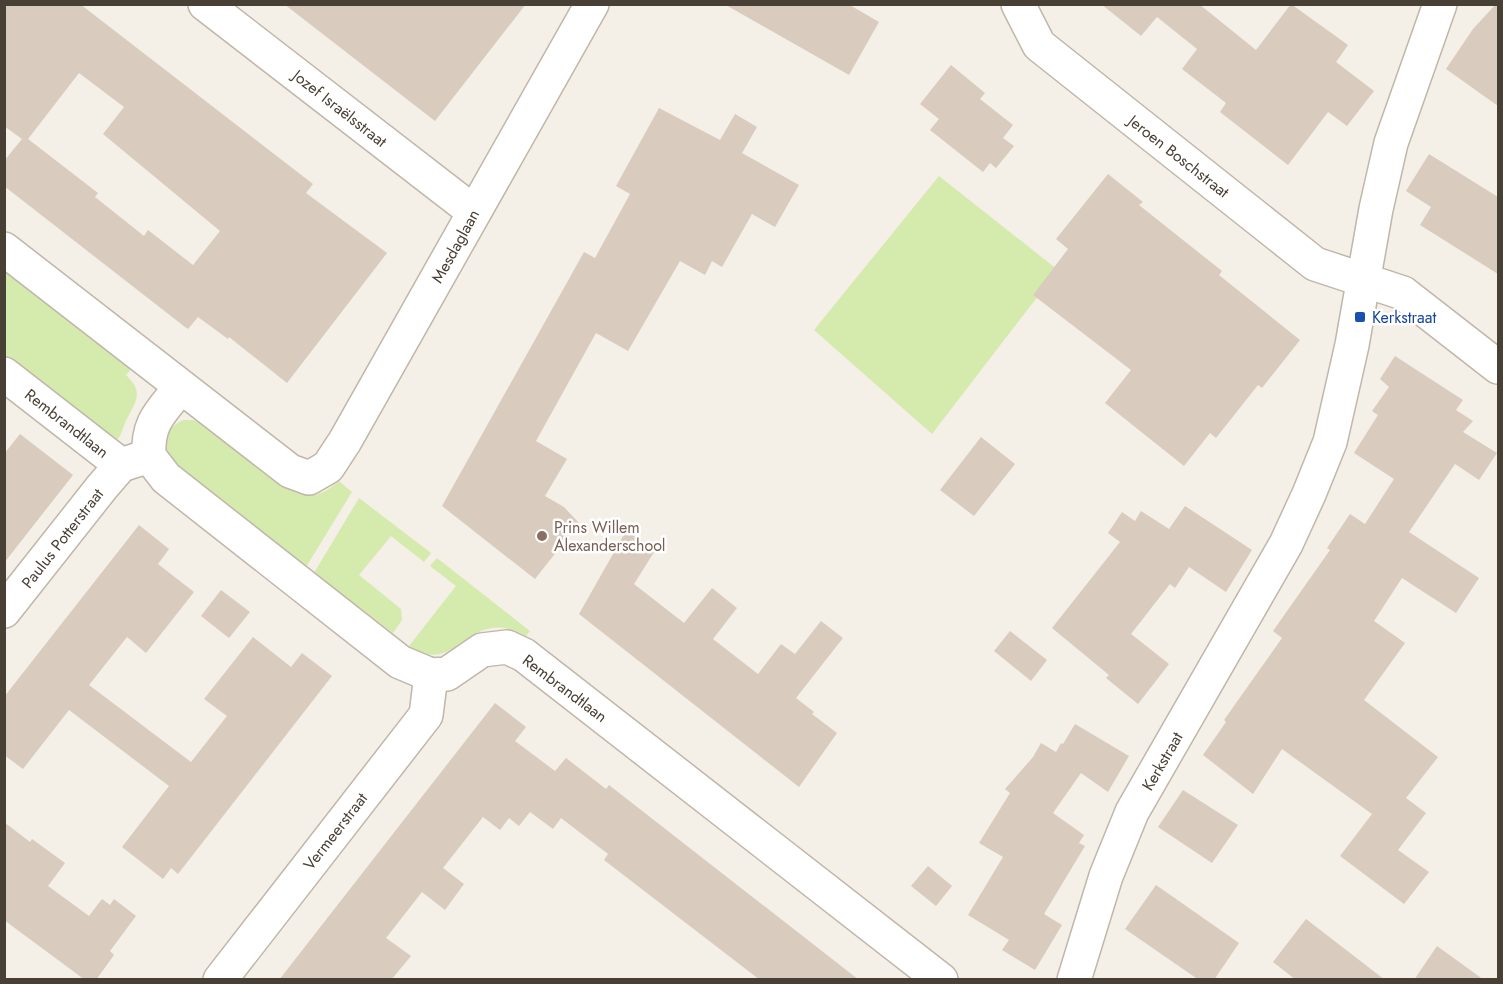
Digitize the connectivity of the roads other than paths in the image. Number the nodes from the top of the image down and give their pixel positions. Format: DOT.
graph roads {
  1 [pos="206,4"];
  2 [pos="592,4"];
  3 [pos="1017,4"];
  4 [pos="1440,4"];
  5 [pos="474,212"];
  6 [pos="4,249"];
  7 [pos="1364,280"];
  8 [pos="1498,367"];
  9 [pos="4,374"];
  10 [pos="181,387"];
  11 [pos="135,461"];
  12 [pos="4,611"];
  13 [pos="431,675"];
  14 [pos="220,980"];
  15 [pos="941,980"];
  16 [pos="1074,980"];
  1 -- 5 [label="street, Jozef Israëlsstraat"];
  2 -- 5 [label="street, Mesdaglaan"];
  3 -- 7 [label="street, Jeroen Boschstraat"];
  4 -- 7 [label="street, Kerkstraat"];
  5 -- 10 [label="street, Mesdaglaan"];
  6 -- 10 [label="street"];
  7 -- 8 [label="street, Jeroen Boschstraat"];
  7 -- 16 [label="street, Kerkstraat"];
  9 -- 11 [label="street, Rembrandtlaan"];
  10 -- 11 [label="street"];
  11 -- 12 [label="street, Paulus Potterstraat"];
  11 -- 13 [label="street, Rembrandtlaan"];
  13 -- 14 [label="street, Vermeerstraat"];
  13 -- 15 [label="street, Rembrandtlaan"];
}
